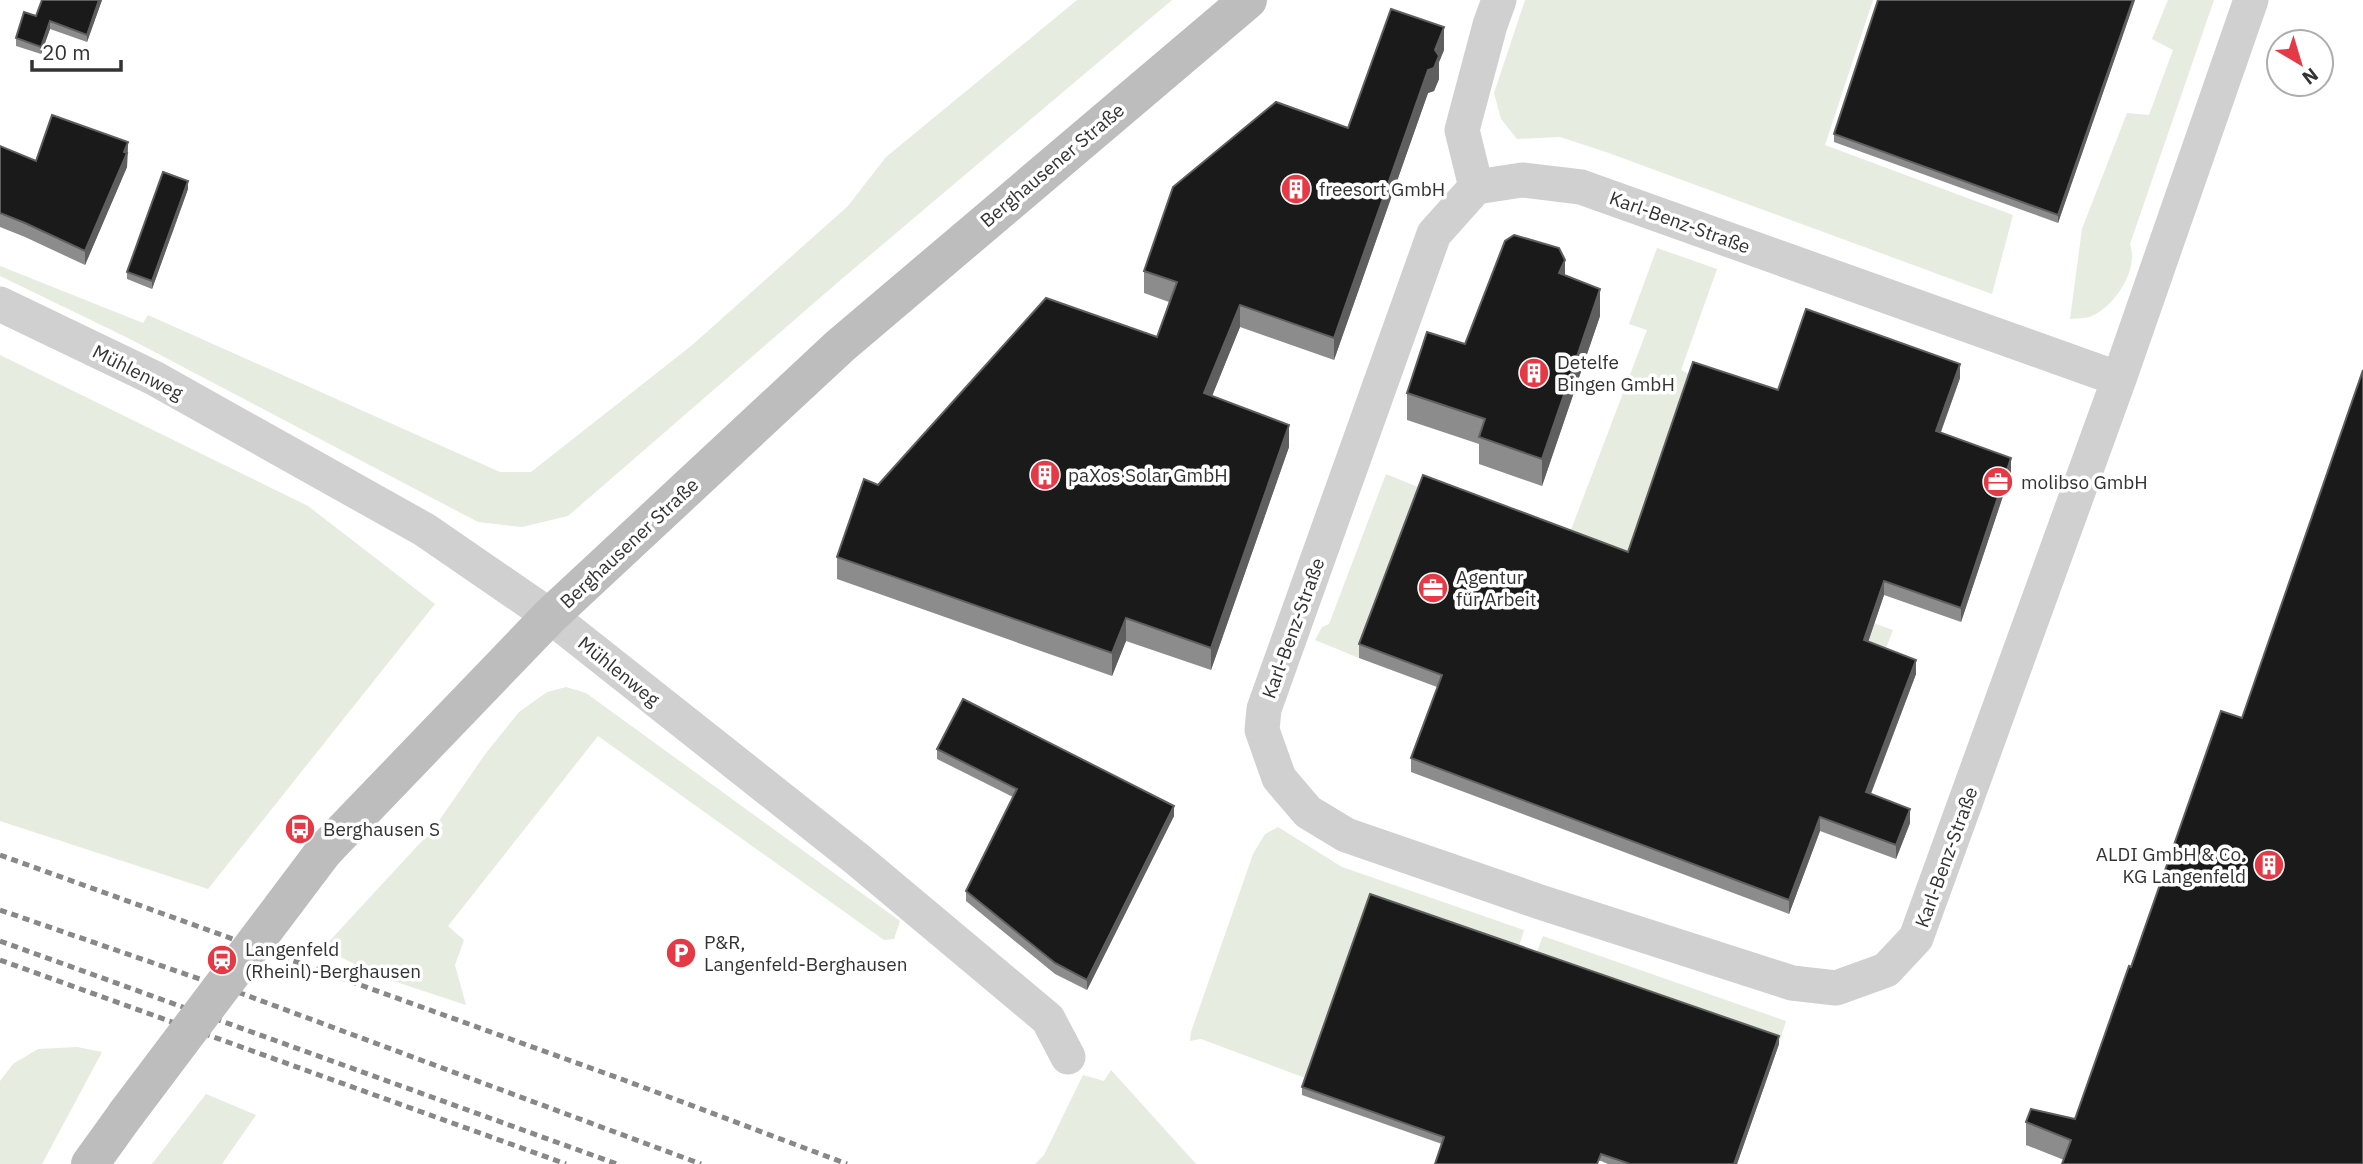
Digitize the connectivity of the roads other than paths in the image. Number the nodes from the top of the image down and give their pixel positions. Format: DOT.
graph roads {
  1 [pos="1248,0"];
  2 [pos="1499,0"];
  3 [pos="2251,0"];
  4 [pos="1476,187"];
  5 [pos="0,304"];
  6 [pos="2119,379"];
  7 [pos="550,616"];
  8 [pos="1068,1057"];
  9 [pos="90,1164"];
  1 -- 7 [label="main road, Berghausener Straße"];
  2 -- 4 [label="street"];
  3 -- 6 [label="street, Karl-Benz-Straße"];
  4 -- 6 [label="street, Karl-Benz-Straße"];
  4 -- 6 [label="street, Karl-Benz-Straße"];
  5 -- 7 [label="street, Mühlenweg"];
  7 -- 8 [label="street, Mühlenweg"];
  7 -- 9 [label="main road, Berghausener Straße, bridge"];
}
